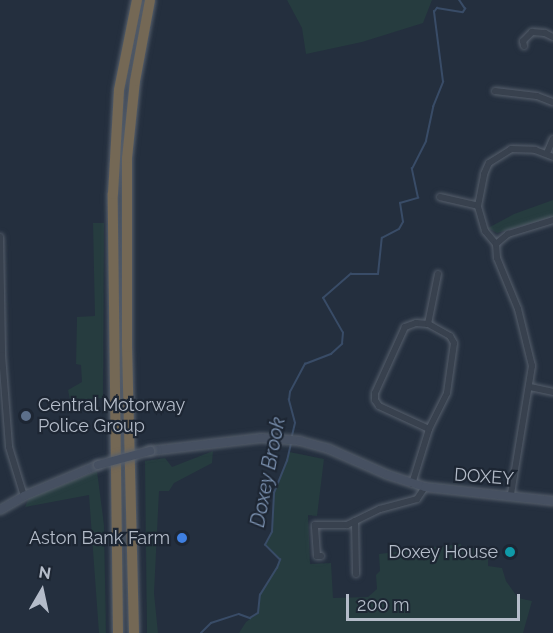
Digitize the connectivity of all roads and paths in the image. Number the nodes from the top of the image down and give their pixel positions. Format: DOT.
graph roads {
  1 [pos="137,0"];
  2 [pos="150,0"];
  3 [pos="553,37"];
  4 [pos="523,44"];
  5 [pos="495,91"];
  6 [pos="553,102"];
  7 [pos="553,139"];
  8 [pos="550,155"];
  9 [pos="440,197"];
  10 [pos="478,206"];
  11 [pos="553,220"];
  12 [pos="0,237"];
  13 [pos="496,244"];
  14 [pos="438,274"];
  15 [pos="428,324"];
  16 [pos="530,387"];
  17 [pos="553,392"];
  18 [pos="429,429"];
  19 [pos="412,484"];
  20 [pos="425,487"];
  21 [pos="511,494"];
  22 [pos="24,496"];
  23 [pos="553,501"];
  24 [pos="0,510"];
  25 [pos="355,521"];
  26 [pos="321,556"];
  27 [pos="356,574"];
  28 [pos="118,633"];
  29 [pos="134,633"];
  1 -- 28 [label="highway"];
  2 -- 29 [label="highway"];
  3 -- 4 [label="street"];
  5 -- 6 [label="street"];
  7 -- 8 [label="street"];
  8 -- 10 [label="street"];
  9 -- 10 [label="street"];
  10 -- 13 [label="street"];
  11 -- 13 [label="street"];
  12 -- 22 [label="street"];
  13 -- 16 [label="street"];
  14 -- 15 [label="street"];
  15 -- 18 [label="street"];
  15 -- 18 [label="street"];
  16 -- 17 [label="street"];
  16 -- 21 [label="street"];
  18 -- 19 [label="street"];
  19 -- 20 [label="street, DOXEY"];
  19 -- 22 [label="street, DOXEY, bridge"];
  20 -- 21 [label="street, DOXEY"];
  20 -- 25 [label="street"];
  21 -- 23 [label="street, DOXEY"];
  22 -- 24 [label="street, DOXEY"];
  25 -- 26 [label="street"];
  25 -- 27 [label="street"];
}
